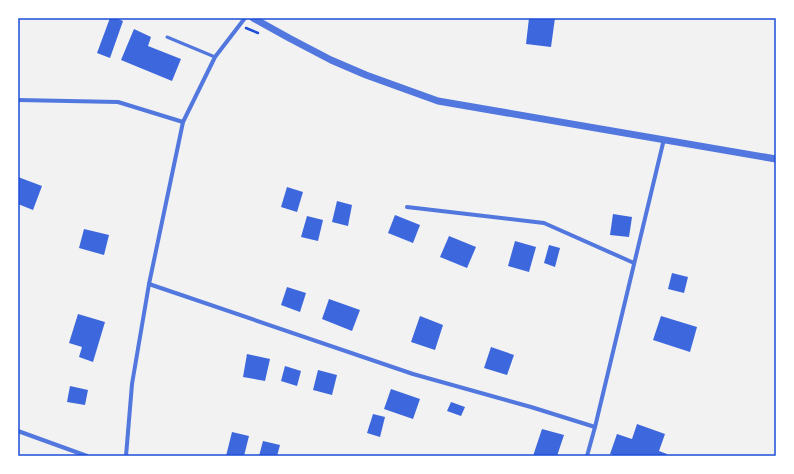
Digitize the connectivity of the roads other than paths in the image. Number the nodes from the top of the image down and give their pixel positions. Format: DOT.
graph roads {
  1 [pos="245,18"];
  2 [pos="253,18"];
  3 [pos="167,37"];
  4 [pos="216,57"];
  5 [pos="18,100"];
  6 [pos="183,122"];
  7 [pos="664,139"];
  8 [pos="776,159"];
  9 [pos="407,207"];
  10 [pos="634,263"];
  11 [pos="149,284"];
  12 [pos="595,427"];
  13 [pos="18,431"];
  14 [pos="87,456"];
  15 [pos="126,456"];
  16 [pos="587,456"];
  1 -- 4 [label="street"];
  2 -- 7 [label="street"];
  3 -- 4 [label="lane"];
  4 -- 6 [label="street"];
  5 -- 6 [label="street"];
  6 -- 11 [label="street"];
  7 -- 8 [label="street"];
  7 -- 10 [label="street"];
  9 -- 10 [label="street"];
  10 -- 12 [label="street"];
  11 -- 12 [label="street"];
  11 -- 15 [label="street"];
  12 -- 16 [label="street"];
  13 -- 14 [label="street"];
}
